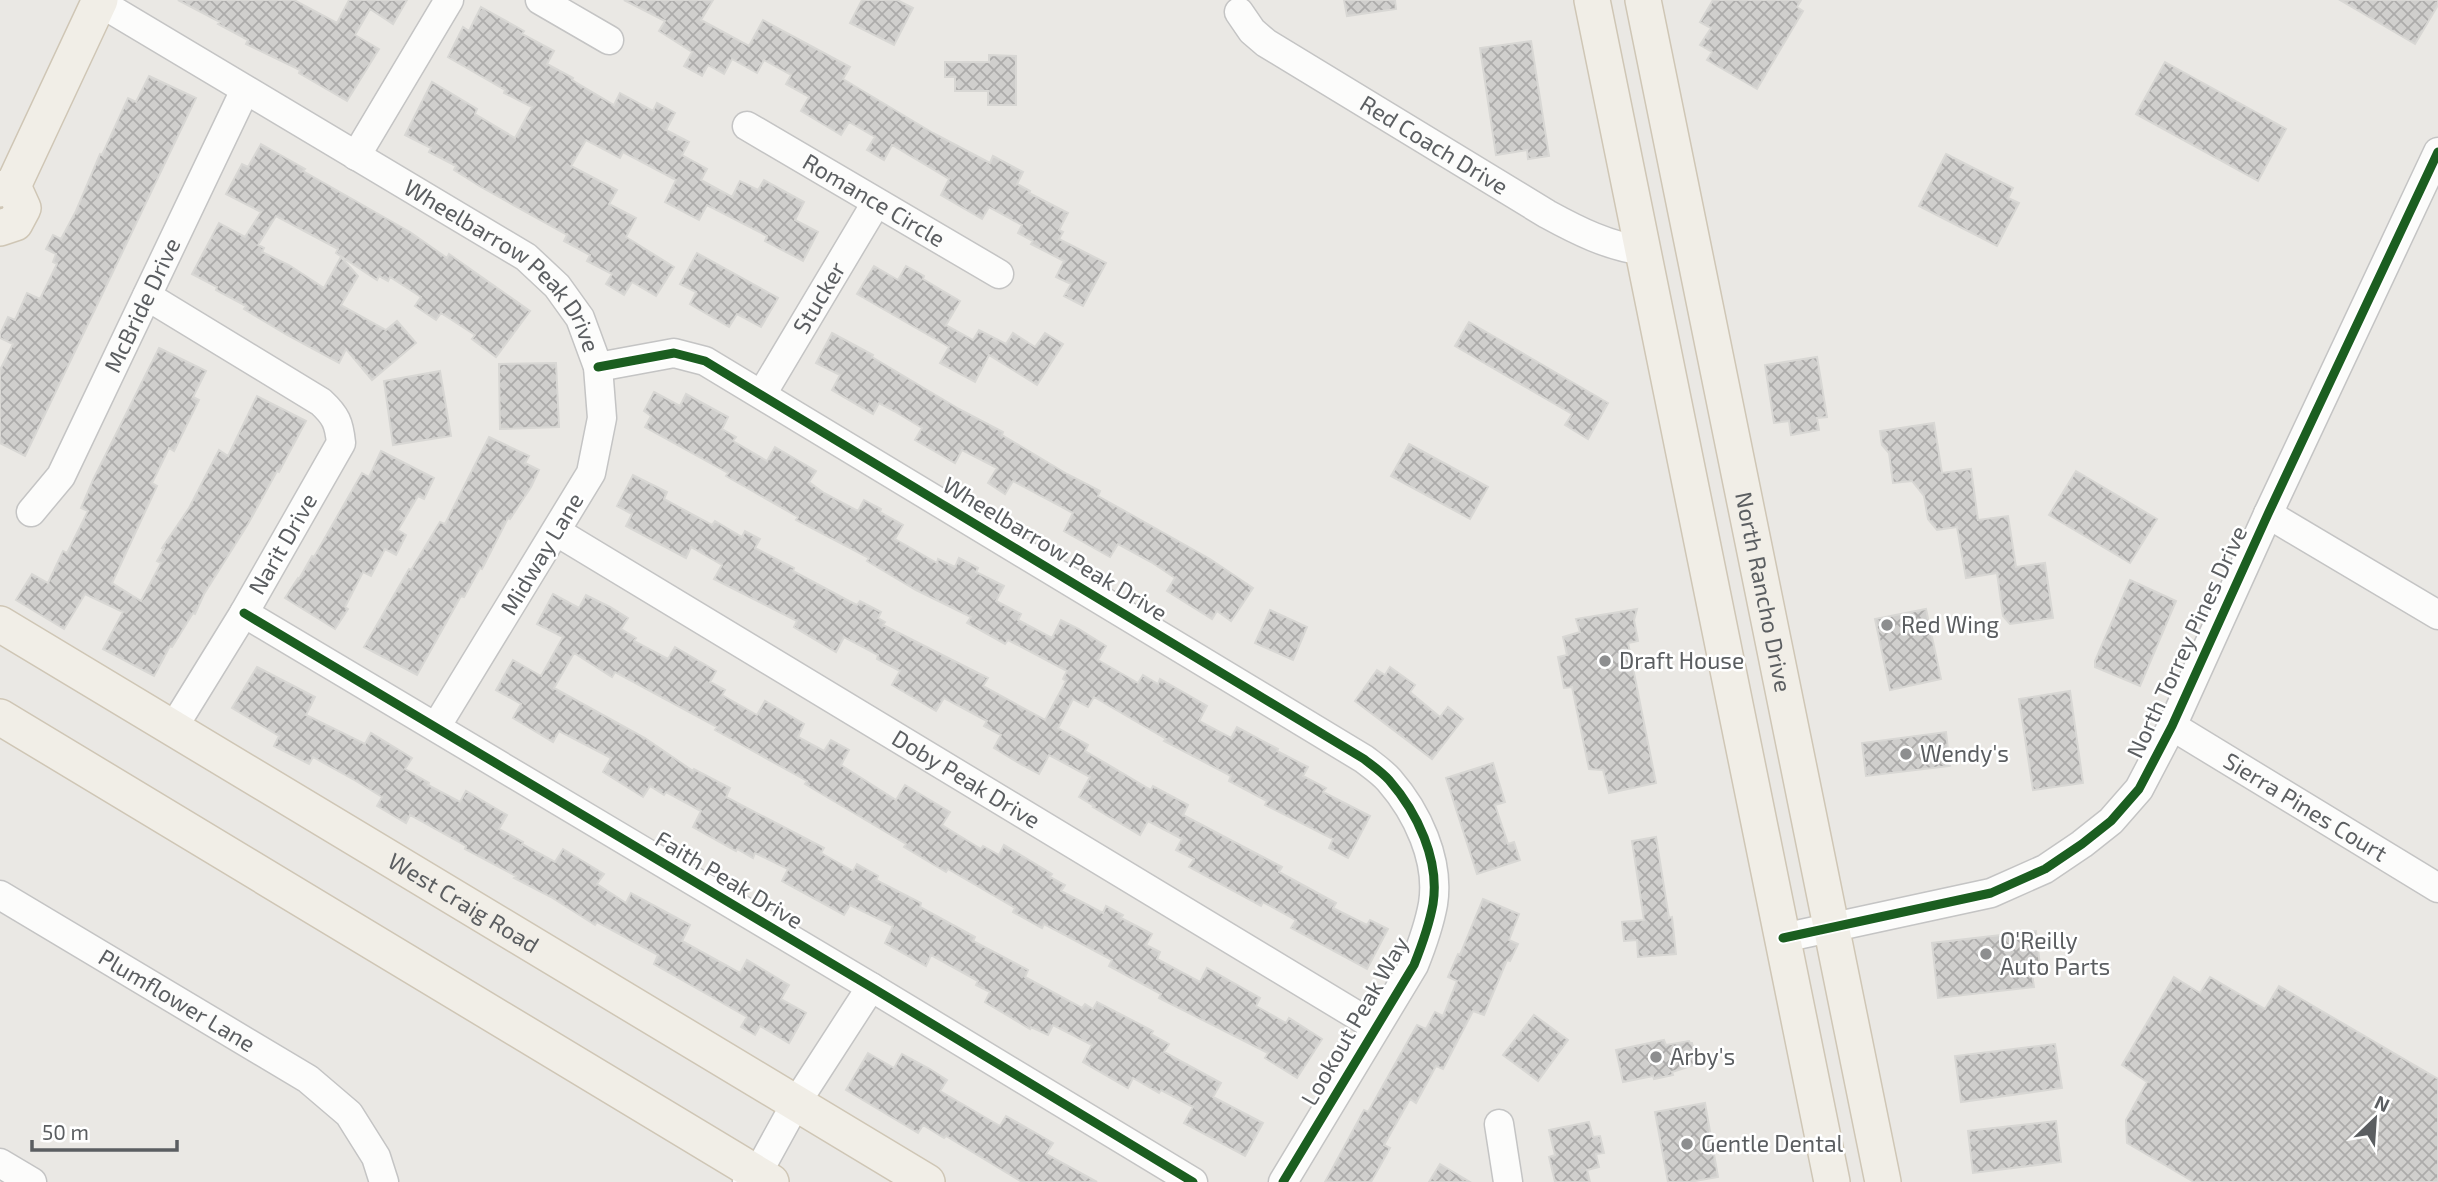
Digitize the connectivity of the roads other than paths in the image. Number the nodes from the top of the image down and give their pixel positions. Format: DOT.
graph roads {
  1 [pos="449,0"];
  2 [pos="541,0"];
  3 [pos="1592,0"];
  4 [pos="1643,0"];
  5 [pos="99,1"];
  6 [pos="1239,12"];
  7 [pos="609,40"];
  8 [pos="245,90"];
  9 [pos="747,126"];
  10 [pos="2438,152"];
  11 [pos="356,156"];
  12 [pos="6,188"];
  13 [pos="876,203"];
  14 [pos="0,228"];
  15 [pos="1644,251"];
  16 [pos="999,274"];
  17 [pos="147,296"];
  18 [pos="598,367"];
  19 [pos="762,394"];
  20 [pos="31,512"];
  21 [pos="2268,514"];
  22 [pos="556,532"];
  23 [pos="244,613"];
  24 [pos="2438,615"];
  25 [pos="0,624"];
  26 [pos="0,717"];
  27 [pos="2172,726"];
  28 [pos="436,727"];
  29 [pos="173,728"];
  30 [pos="1432,869"];
  31 [pos="2438,888"];
  32 [pos="0,895"];
  33 [pos="1832,927"];
  34 [pos="1783,938"];
  35 [pos="871,987"];
  36 [pos="1376,1027"];
  37 [pos="796,1103"];
  38 [pos="1499,1124"];
  39 [pos="0,1163"];
  40 [pos="1832,1178"];
  41 [pos="758,1180"];
  42 [pos="32,1182"];
  43 [pos="384,1182"];
  44 [pos="927,1182"];
  45 [pos="1193,1182"];
  46 [pos="1283,1182"];
  47 [pos="1508,1182"];
  48 [pos="1882,1182"];
  1 -- 11 [label="street"];
  2 -- 7 [label="street"];
  3 -- 15 [label="main road"];
  4 -- 33 [label="main road, North Rancho Drive"];
  5 -- 8 [label="street, Wheelbarrow Peak Drive"];
  5 -- 12 [label="main road"];
  6 -- 15 [label="street, Red Coach Drive"];
  8 -- 11 [label="street, Wheelbarrow Peak Drive"];
  8 -- 17 [label="street, McBride Drive"];
  9 -- 13 [label="street, Romance Circle"];
  10 -- 21 [label="street, North Torrey Pines Drive"];
  11 -- 18 [label="street, Wheelbarrow Peak Drive"];
  12 -- 14 [label="main road"];
  13 -- 16 [label="street, Romance Circle"];
  13 -- 19 [label="street, Stucker"];
  15 -- 34 [label="main road"];
  17 -- 20 [label="street, McBride Drive"];
  17 -- 23 [label="street, Narit Drive"];
  18 -- 19 [label="street, Wheelbarrow Peak Drive"];
  18 -- 22 [label="street, Midway Lane"];
  19 -- 30 [label="street, Wheelbarrow Peak Drive"];
  21 -- 24 [label="street"];
  21 -- 27 [label="street, North Torrey Pines Drive"];
  22 -- 28 [label="street, Midway Lane"];
  22 -- 36 [label="street, Doby Peak Drive"];
  23 -- 28 [label="street, Faith Peak Drive"];
  23 -- 29 [label="street, Narit Drive"];
  25 -- 29 [label="main road, West Craig Road"];
  26 -- 41 [label="main road"];
  27 -- 31 [label="street, Sierra Pines Court"];
  27 -- 33 [label="street, North Torrey Pines Drive"];
  28 -- 35 [label="street, Faith Peak Drive"];
  29 -- 37 [label="main road, West Craig Road"];
  30 -- 36 [label="street, Lookout Peak Way"];
  32 -- 43 [label="street, Plumflower Lane"];
  33 -- 34 [label="street, North Torrey Pines Drive"];
  33 -- 48 [label="main road, North Rancho Drive"];
  34 -- 40 [label="main road"];
  35 -- 37 [label="street"];
  35 -- 45 [label="street, Faith Peak Drive"];
  36 -- 46 [label="street, Lookout Peak Way"];
  37 -- 41 [label="street"];
  37 -- 44 [label="main road, West Craig Road"];
  38 -- 47 [label="street"];
  39 -- 42 [label="street"];
}
